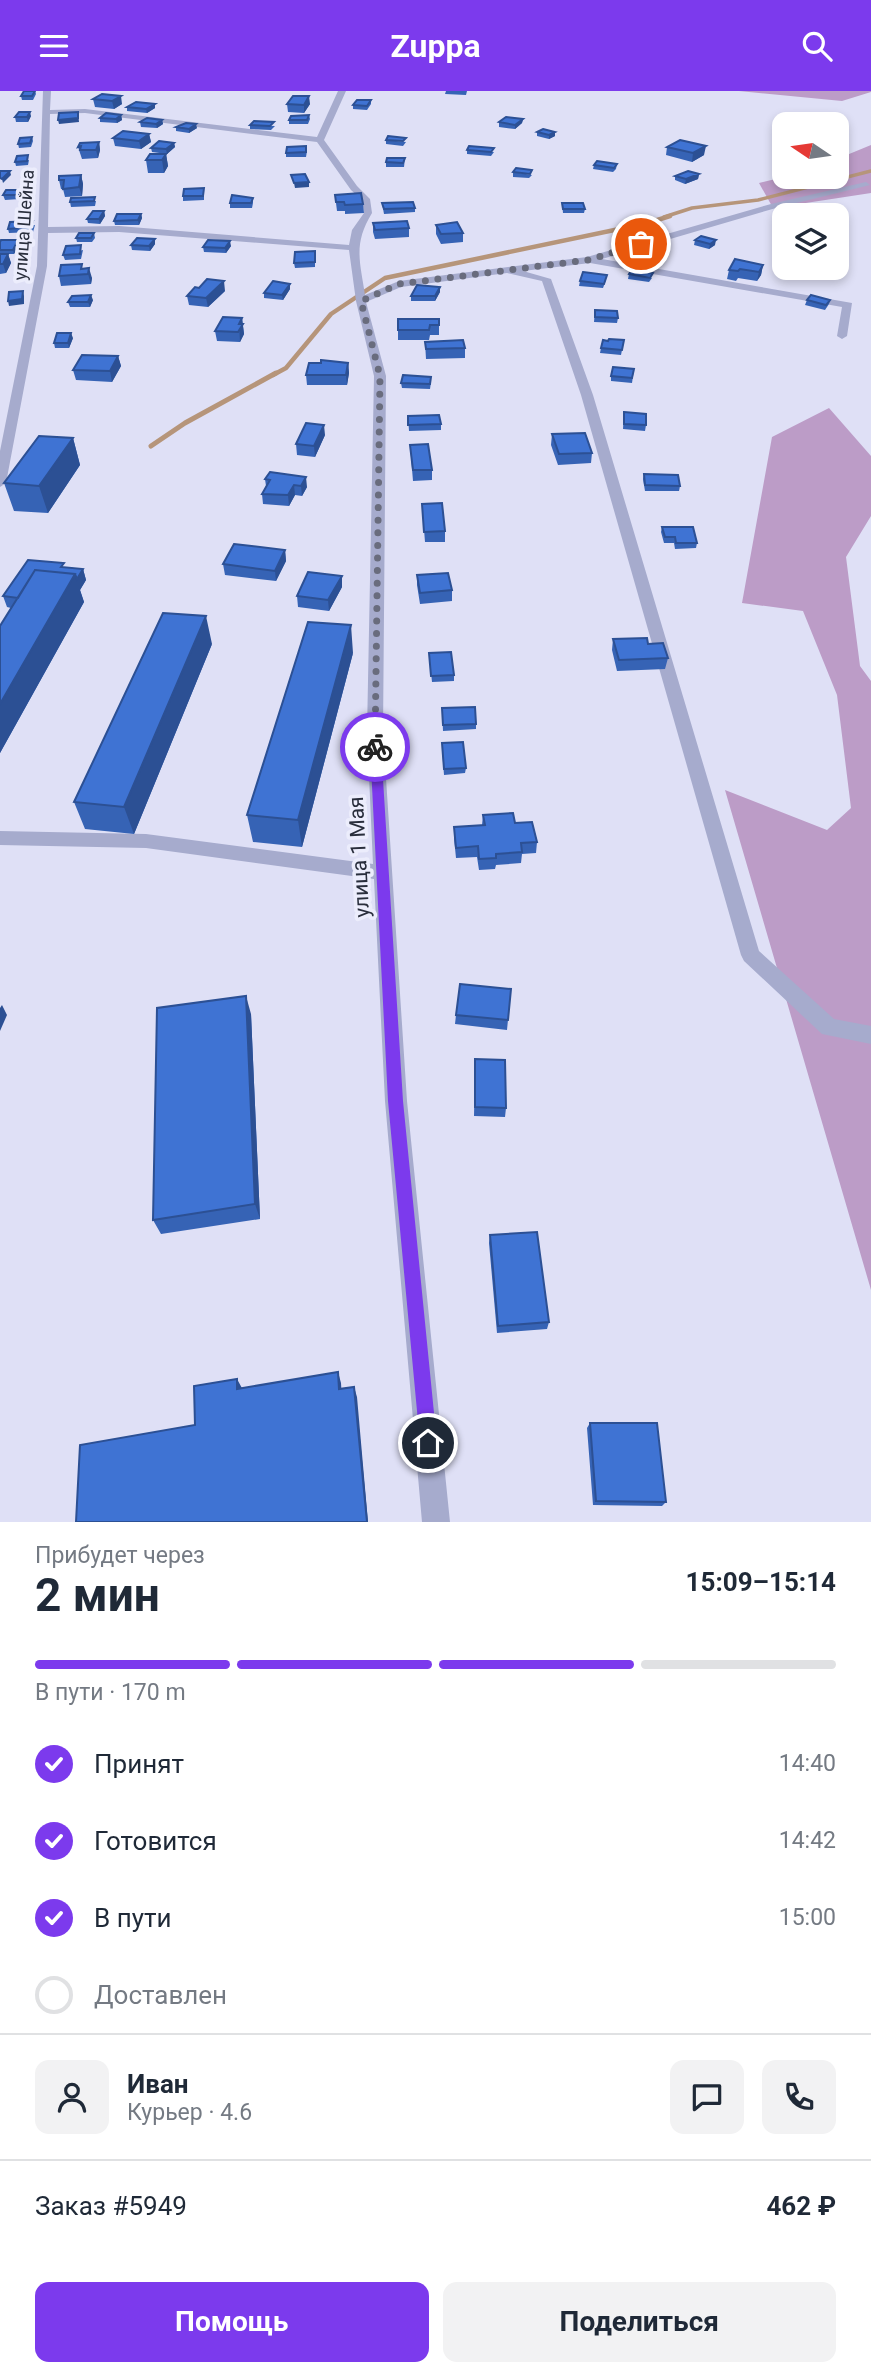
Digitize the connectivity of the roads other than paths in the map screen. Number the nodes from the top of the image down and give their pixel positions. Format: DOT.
graph roads {
  1 [pos="47,91"];
  2 [pos="342,91"];
  3 [pos="46,112"];
  4 [pos="320,140"];
  5 [pos="866,185"];
  6 [pos="45,230"];
  7 [pos="353,248"];
  8 [pos="588,260"];
  9 [pos="505,270"];
  10 [pos="361,301"];
  11 [pos="842,336"];
  12 [pos="0,483"];
  13 [pos="0,838"];
  14 [pos="383,873"];
  15 [pos="871,1035"];
  16 [pos="436,1522"];
  1 -- 3 [label="street, улица Шейна"];
  2 -- 4 [label="street"];
  3 -- 4 [label="street"];
  3 -- 6 [label="street, улица Шейна"];
  4 -- 7 [label="street"];
  5 -- 8 [label="street"];
  6 -- 7 [label="street"];
  6 -- 12 [label="street, улица Шейна"];
  7 -- 10 [label="street, улица 1 Мая"];
  8 -- 9 [label="street"];
  8 -- 11 [label="street"];
  9 -- 10 [label="street"];
  9 -- 15 [label="street"];
  10 -- 14 [label="street, улица 1 Мая"];
  13 -- 14 [label="street"];
  14 -- 16 [label="street, улица 1 Мая"];
}
